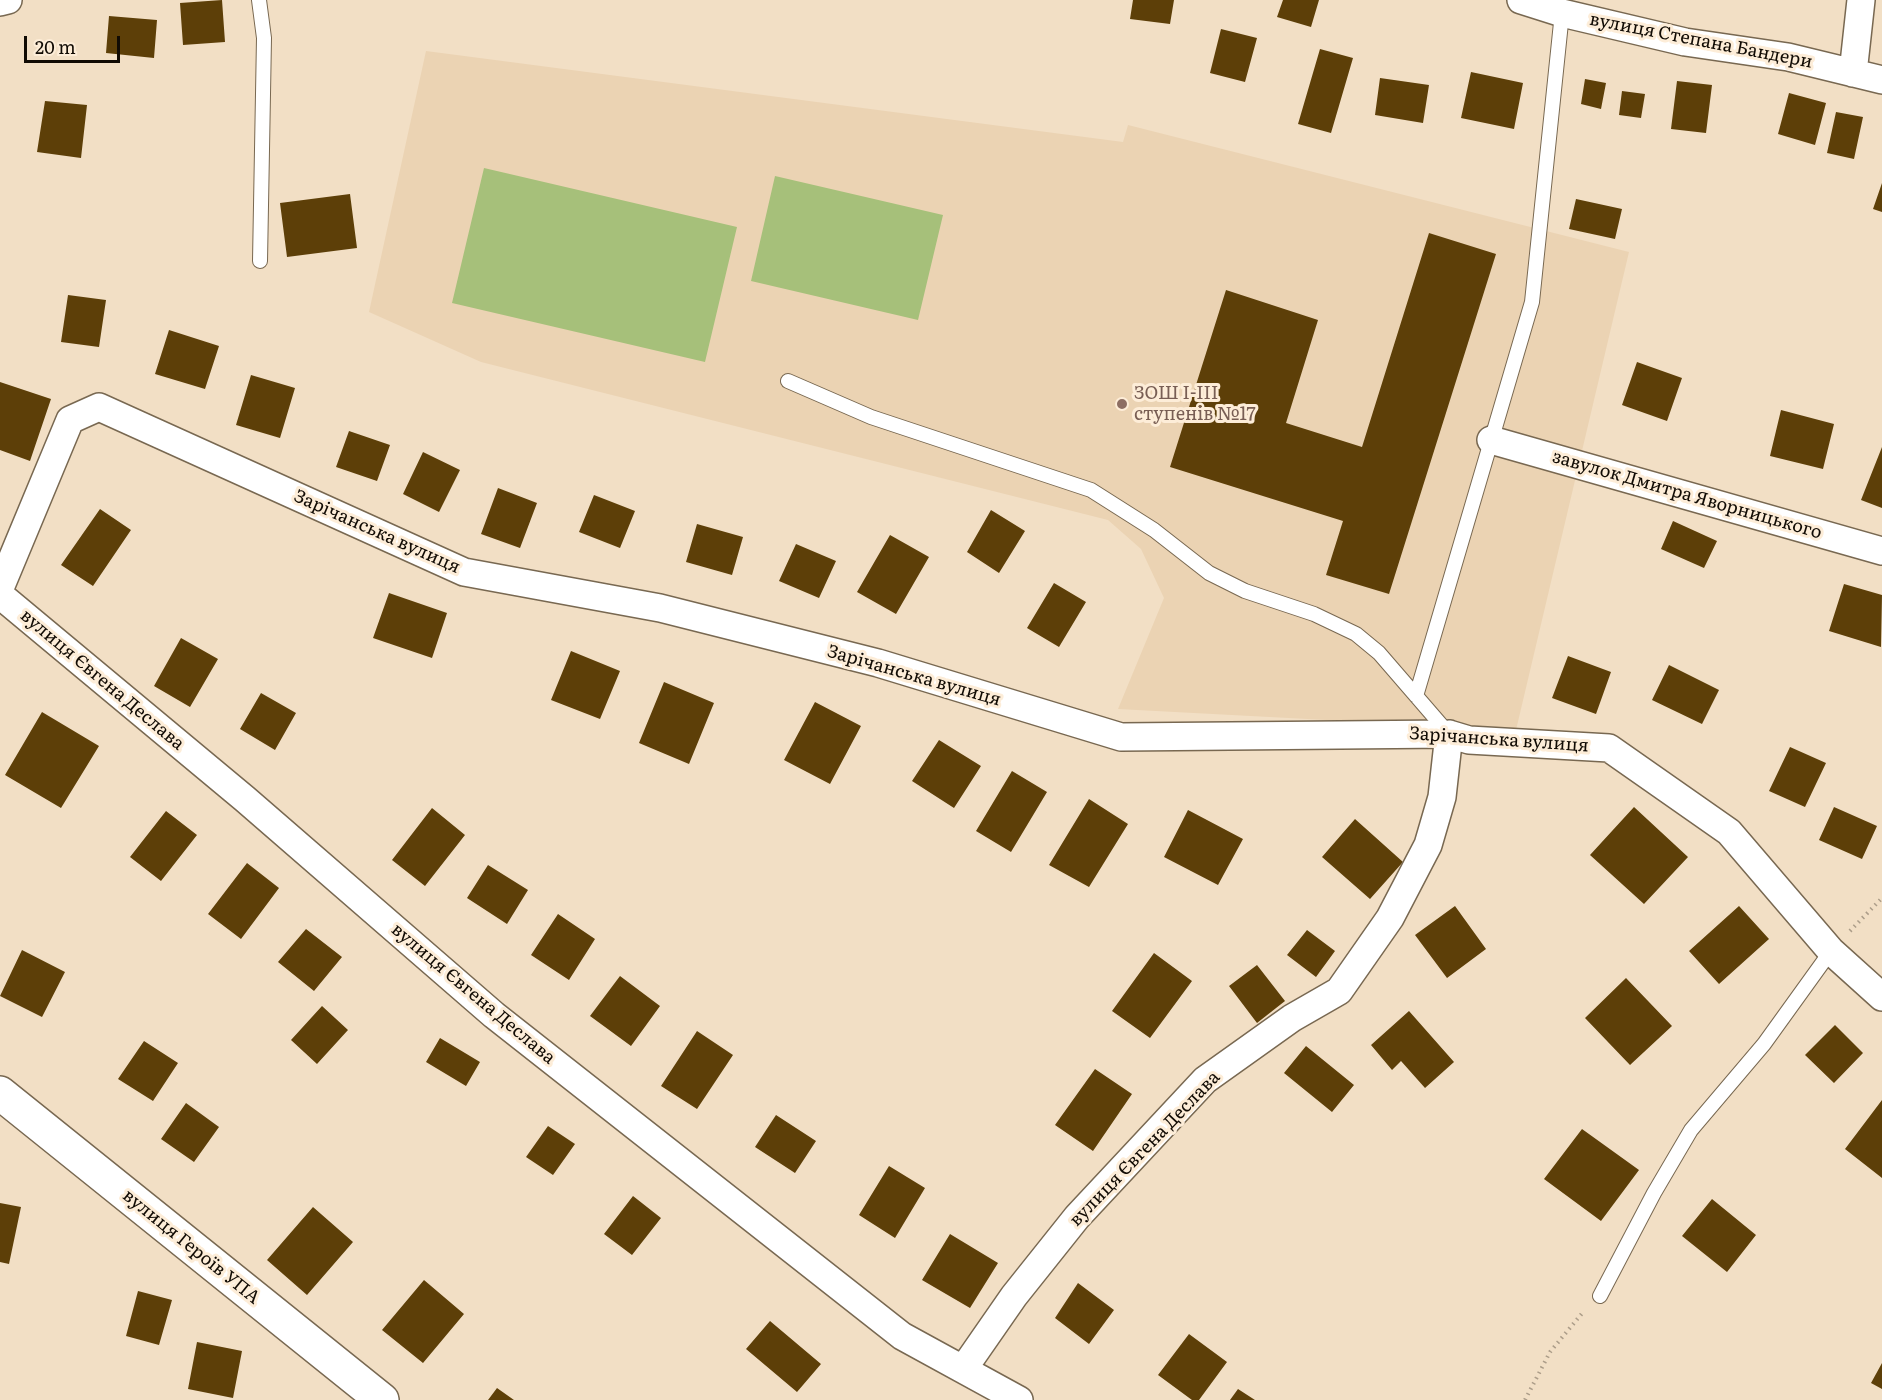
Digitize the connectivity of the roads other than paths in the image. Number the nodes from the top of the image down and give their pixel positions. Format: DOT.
graph roads {
  1 [pos="8,0"];
  2 [pos="259,0"];
  3 [pos="1521,0"];
  4 [pos="1861,0"];
  5 [pos="0,2"];
  6 [pos="1562,13"];
  7 [pos="1853,73"];
  8 [pos="1882,80"];
  9 [pos="260,261"];
  10 [pos="788,381"];
  11 [pos="1491,440"];
  12 [pos="1882,551"];
  13 [pos="0,588"];
  14 [pos="0,596"];
  15 [pos="1416,696"];
  16 [pos="1449,734"];
  17 [pos="1831,951"];
  18 [pos="1882,997"];
  19 [pos="0,1094"];
  20 [pos="1600,1296"];
  21 [pos="964,1368"];
  22 [pos="382,1400"];
  23 [pos="1019,1400"];
  1 -- 5 [label="street"];
  2 -- 9 [label="lane"];
  3 -- 6 [label="street, вулиця Степана Бандери"];
  4 -- 7 [label="street"];
  6 -- 7 [label="street, вулиця Степана Бандери"];
  6 -- 11 [label="lane"];
  7 -- 8 [label="street, вулиця Степана Бандери"];
  10 -- 15 [label="lane"];
  11 -- 12 [label="street, завулок Дмитра Яворницького"];
  11 -- 15 [label="lane"];
  13 -- 16 [label="street, Зарічанська вулиця"];
  14 -- 21 [label="street, вулиця Євгена Деслава"];
  15 -- 16 [label="lane"];
  16 -- 17 [label="street, Зарічанська вулиця"];
  16 -- 21 [label="street, вулиця Євгена Деслава"];
  17 -- 18 [label="street, Зарічанська вулиця"];
  17 -- 20 [label="lane"];
  19 -- 22 [label="street, вулиця Героїв УПА"];
  21 -- 23 [label="street, вулиця Євгена Деслава"];
}
